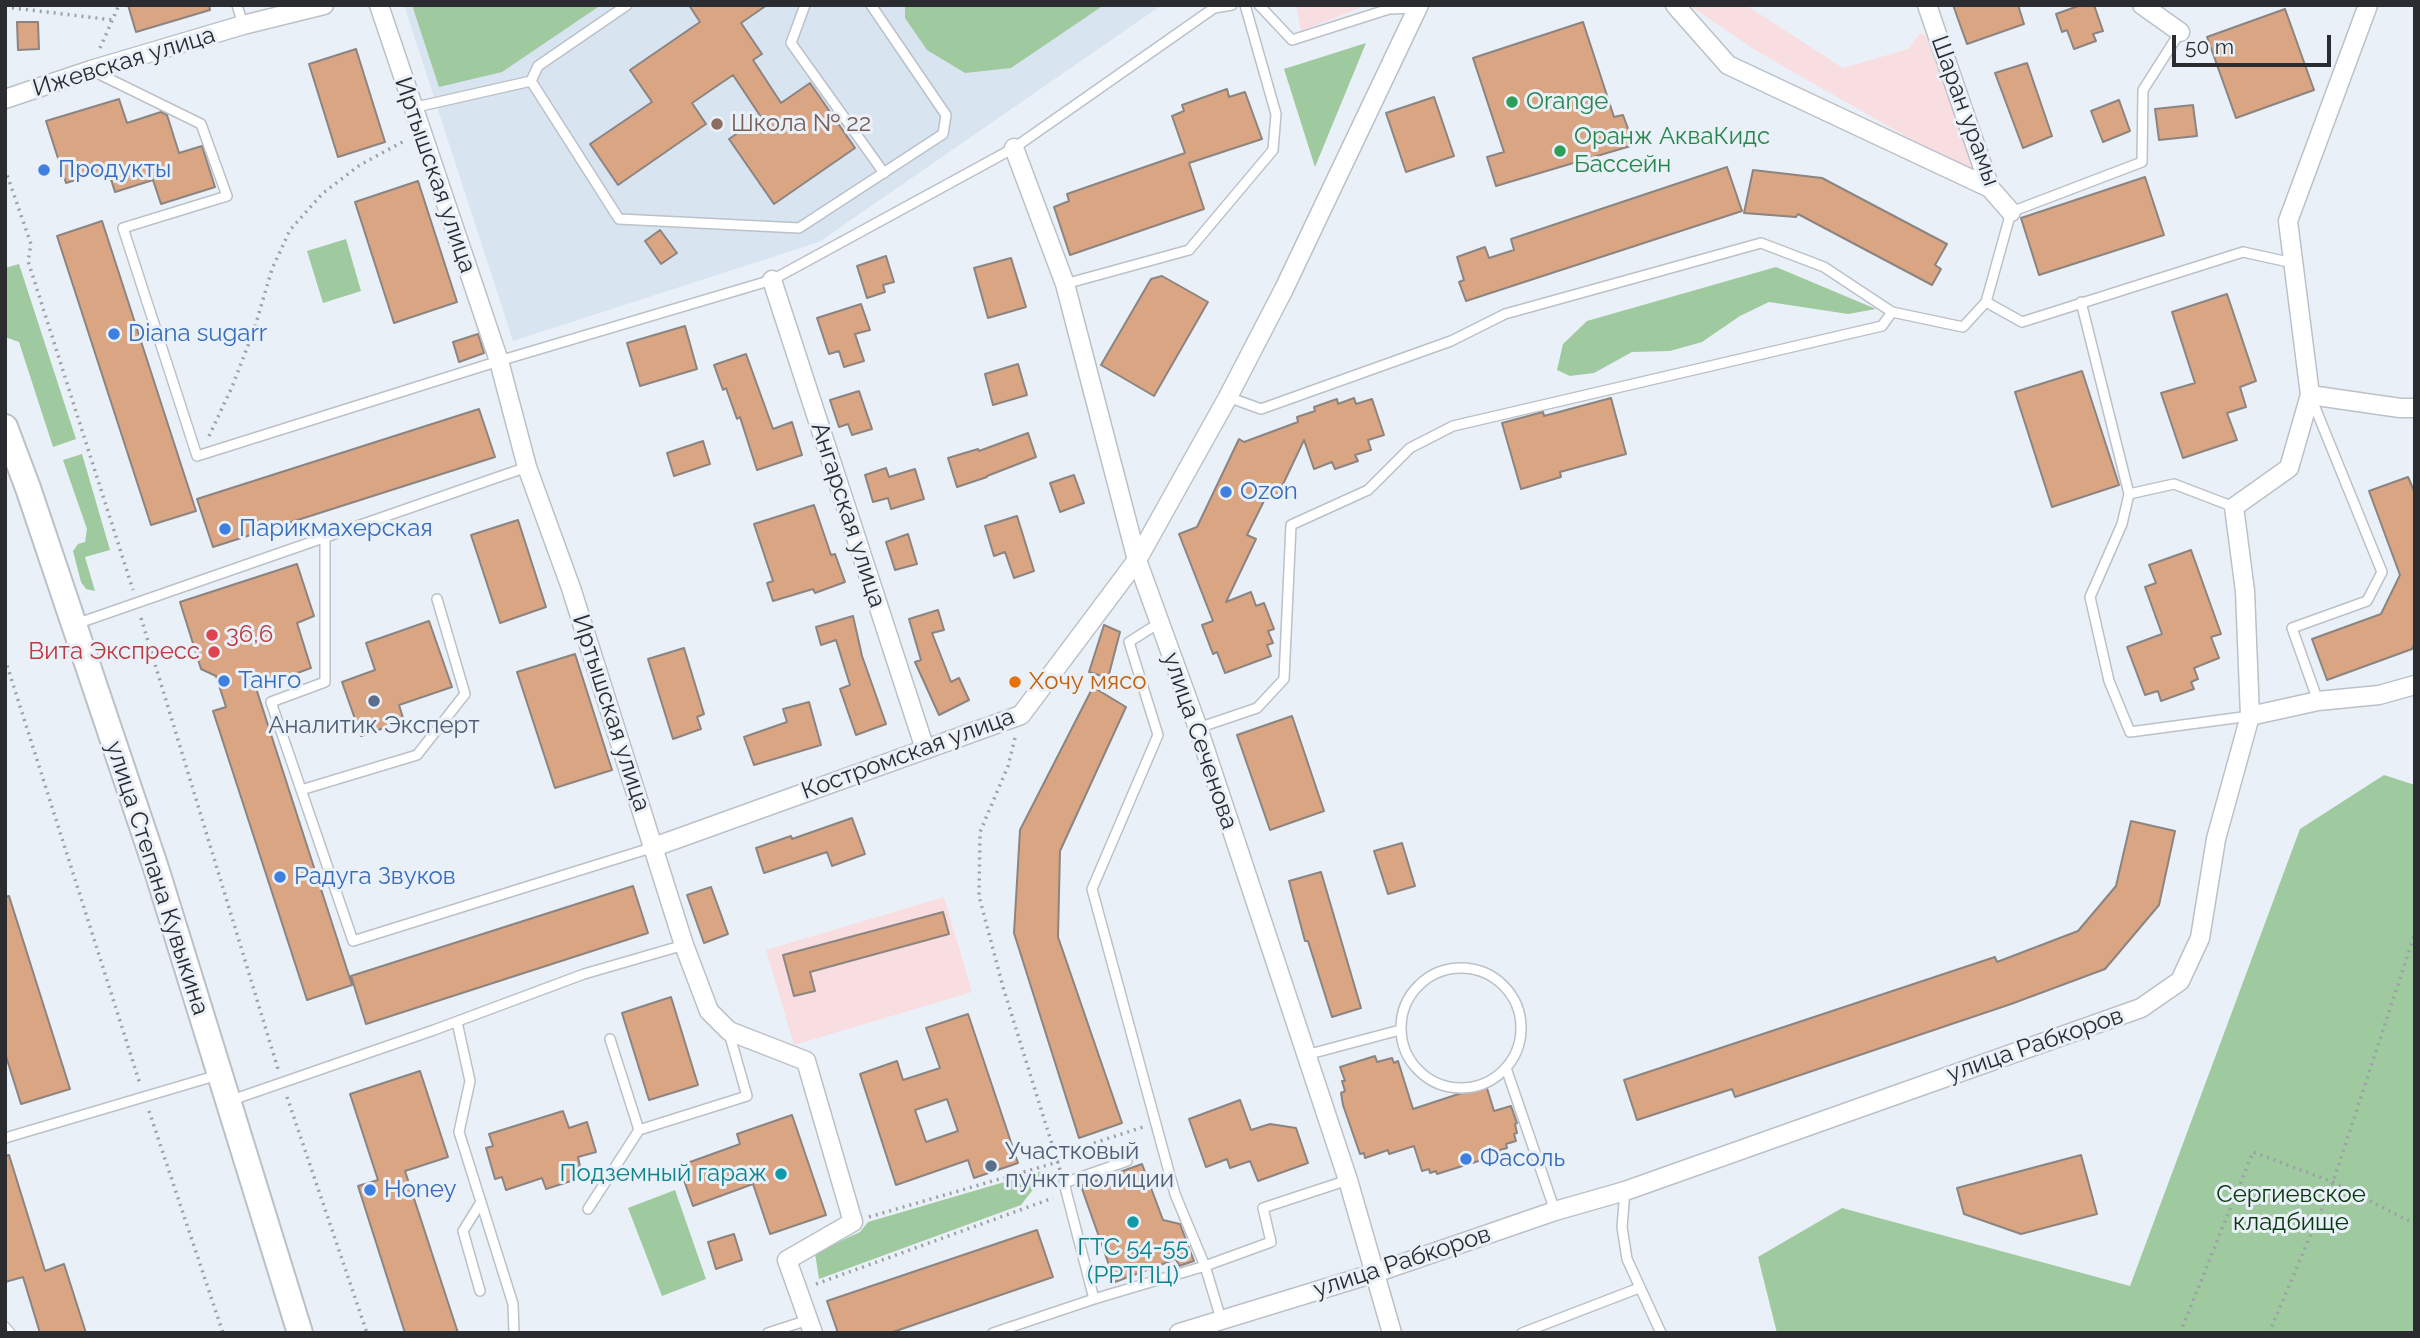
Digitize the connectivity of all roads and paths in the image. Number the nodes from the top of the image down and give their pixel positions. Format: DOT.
graph roads {
  1 [pos="119,5"];
  2 [pos="237,5"];
  3 [pos="324,5"];
  4 [pos="379,5"];
  5 [pos="627,5"];
  6 [pos="805,5"];
  7 [pos="871,5"];
  8 [pos="1232,5"];
  9 [pos="1245,5"];
  10 [pos="1259,5"];
  11 [pos="1675,5"];
  12 [pos="1927,5"];
  13 [pos="2142,5"];
  14 [pos="2368,5"];
  15 [pos="5,7"];
  16 [pos="1418,7"];
  17 [pos="113,20"];
  18 [pos="243,25"];
  19 [pos="2180,32"];
  20 [pos="91,70"];
  21 [pos="531,81"];
  22 [pos="5,99"];
  23 [pos="412,108"];
  24 [pos="420,132"];
  25 [pos="1014,148"];
  26 [pos="5,169"];
  27 [pos="884,173"];
  28 [pos="1990,188"];
  29 [pos="2011,212"];
  30 [pos="2294,263"];
  31 [pos="772,280"];
  32 [pos="1065,285"];
  33 [pos="1986,302"];
  34 [pos="2081,302"];
  35 [pos="1892,312"];
  36 [pos="499,361"];
  37 [pos="2310,395"];
  38 [pos="1227,397"];
  39 [pos="2415,408"];
  40 [pos="5,427"];
  41 [pos="197,457"];
  42 [pos="527,467"];
  43 [pos="2129,494"];
  44 [pos="2234,507"];
  45 [pos="325,539"];
  46 [pos="1137,560"];
  47 [pos="437,599"];
  48 [pos="137,603"];
  49 [pos="1159,623"];
  50 [pos="74,624"];
  51 [pos="5,659"];
  52 [pos="2415,685"];
  53 [pos="2318,701"];
  54 [pos="1021,715"];
  55 [pos="2250,716"];
  56 [pos="1198,728"];
  57 [pos="925,749"];
  58 [pos="301,790"];
  59 [pos="654,847"];
  60 [pos="2415,933"];
  61 [pos="684,945"];
  62 [pos="457,1022"];
  63 [pos="1401,1030"];
  64 [pos="729,1031"];
  65 [pos="610,1039"];
  66 [pos="1306,1055"];
  67 [pos="1506,1068"];
  68 [pos="219,1074"];
  69 [pos="282,1083"];
  70 [pos="145,1097"];
  71 [pos="227,1102"];
  72 [pos="1155,1124"];
  73 [pos="639,1130"];
  74 [pos="5,1138"];
  75 [pos="1126,1161"];
  76 [pos="1058,1162"];
  77 [pos="1348,1180"];
  78 [pos="2333,1182"];
  79 [pos="1064,1183"];
  80 [pos="1625,1191"];
  81 [pos="1067,1193"];
  82 [pos="481,1202"];
  83 [pos="588,1209"];
  84 [pos="1555,1211"];
  85 [pos="853,1222"];
  86 [pos="2415,1224"];
  87 [pos="1205,1266"];
  88 [pos="1375,1273"];
  89 [pos="1639,1287"];
  90 [pos="798,1290"];
  91 [pos="480,1292"];
  92 [pos="1094,1299"];
  93 [pos="1221,1319"];
  94 [pos="811,1326"];
  95 [pos="5,1327"];
  96 [pos="10,1333"];
  97 [pos="223,1333"];
  98 [pos="300,1333"];
  99 [pos="367,1333"];
  100 [pos="514,1333"];
  101 [pos="768,1333"];
  102 [pos="993,1333"];
  103 [pos="1179,1333"];
  104 [pos="1392,1333"];
  105 [pos="1522,1333"];
  106 [pos="1661,1333"];
  107 [pos="2180,1333"];
  108 [pos="2269,1333"];
  1 -- 17 [label="path"];
  2 -- 18 [label="lane"];
  3 -- 18 [label="street, Ижевская улица"];
  4 -- 23 [label="street, Иртышская улица"];
  5 -- 21 [label="lane"];
  6 -- 27 [label="lane"];
  7 -- 27 [label="lane"];
  8 -- 25 [label="lane"];
  9 -- 32 [label="lane"];
  10 -- 16 [label="lane"];
  11 -- 28 [label="street"];
  12 -- 28 [label="street, Шаран урамы"];
  13 -- 19 [label="street"];
  14 -- 30 [label="street"];
  15 -- 17 [label="path"];
  16 -- 38 [label="street, Костромская улица"];
  17 -- 20 [label="path"];
  18 -- 20 [label="street, Ижевская улица"];
  19 -- 29 [label="lane"];
  20 -- 22 [label="street, Ижевская улица"];
  20 -- 41 [label="lane"];
  21 -- 23 [label="lane"];
  21 -- 27 [label="lane"];
  23 -- 24 [label="street, Иртышская улица"];
  24 -- 36 [label="street, Иртышская улица"];
  24 -- 41 [label="path"];
  25 -- 31 [label="lane"];
  25 -- 32 [label="street, улица Сеченова"];
  26 -- 48 [label="path"];
  28 -- 29 [label="street, Шаран урамы"];
  29 -- 33 [label="lane"];
  30 -- 34 [label="lane"];
  30 -- 37 [label="street"];
  31 -- 36 [label="lane"];
  31 -- 57 [label="street, Ангарская улица"];
  32 -- 46 [label="street, улица Сеченова"];
  33 -- 34 [label="lane"];
  33 -- 35 [label="lane"];
  34 -- 43 [label="lane"];
  35 -- 38 [label="lane"];
  35 -- 56 [label="lane"];
  36 -- 41 [label="lane"];
  36 -- 42 [label="street, Иртышская улица"];
  37 -- 39 [label="street"];
  37 -- 44 [label="street"];
  37 -- 53 [label="lane"];
  38 -- 46 [label="street, Костромская улица"];
  40 -- 50 [label="main road, улица Степана Кувыкина"];
  42 -- 45 [label="lane"];
  42 -- 59 [label="street, Иртышская улица"];
  43 -- 44 [label="lane"];
  43 -- 55 [label="lane"];
  44 -- 55 [label="street, улица Рабкоров"];
  45 -- 48 [label="lane"];
  45 -- 58 [label="lane"];
  46 -- 49 [label="street, улица Сеченова"];
  46 -- 54 [label="street, Костромская улица"];
  47 -- 58 [label="lane"];
  48 -- 50 [label="lane"];
  48 -- 69 [label="path"];
  49 -- 56 [label="street, улица Сеченова"];
  49 -- 72 [label="lane"];
  50 -- 68 [label="main road, улица Степана Кувыкина"];
  51 -- 70 [label="path"];
  52 -- 53 [label="street"];
  53 -- 55 [label="street"];
  54 -- 57 [label="street, Костромская улица"];
  54 -- 76 [label="path"];
  55 -- 80 [label="street, улица Рабкоров"];
  56 -- 66 [label="street, улица Сеченова"];
  57 -- 59 [label="street, Костромская улица"];
  58 -- 59 [label="lane"];
  59 -- 61 [label="street, Иртышская улица"];
  60 -- 78 [label="path"];
  61 -- 62 [label="lane"];
  61 -- 64 [label="street, Иртышская улица"];
  62 -- 69 [label="lane"];
  62 -- 82 [label="lane"];
  63 -- 66 [label="lane"];
  63 -- 67 [label="lane"];
  63 -- 67 [label="lane"];
  64 -- 73 [label="lane"];
  64 -- 85 [label="street, Иртышская улица"];
  65 -- 73 [label="lane"];
  66 -- 77 [label="street, улица Сеченова"];
  67 -- 84 [label="lane"];
  68 -- 70 [label="lane"];
  68 -- 71 [label="main road, улица Степана Кувыкина"];
  69 -- 71 [label="lane"];
  69 -- 99 [label="path"];
  70 -- 74 [label="lane"];
  70 -- 97 [label="path"];
  71 -- 98 [label="main road, улица Степана Кувыкина"];
  72 -- 76 [label="path"];
  72 -- 87 [label="lane"];
  73 -- 83 [label="lane"];
  75 -- 79 [label="lane"];
  76 -- 79 [label="path"];
  76 -- 85 [label="path"];
  77 -- 87 [label="lane"];
  77 -- 88 [label="street, улица Сеченова"];
  78 -- 86 [label="path"];
  78 -- 107 [label="path"];
  78 -- 108 [label="path"];
  79 -- 81 [label="lane"];
  80 -- 84 [label="street, улица Рабкоров"];
  80 -- 89 [label="lane"];
  81 -- 90 [label="path"];
  81 -- 92 [label="lane"];
  82 -- 91 [label="lane"];
  82 -- 100 [label="lane"];
  84 -- 88 [label="street, улица Рабкоров"];
  85 -- 90 [label="street"];
  87 -- 92 [label="lane"];
  87 -- 93 [label="lane"];
  88 -- 93 [label="street, улица Рабкоров"];
  88 -- 104 [label="street, улица Сеченова"];
  89 -- 105 [label="lane"];
  89 -- 106 [label="lane"];
  90 -- 94 [label="street"];
  92 -- 102 [label="lane"];
  93 -- 103 [label="street, улица Рабкоров"];
  94 -- 101 [label="lane"];
  95 -- 96 [label="lane"];
}
